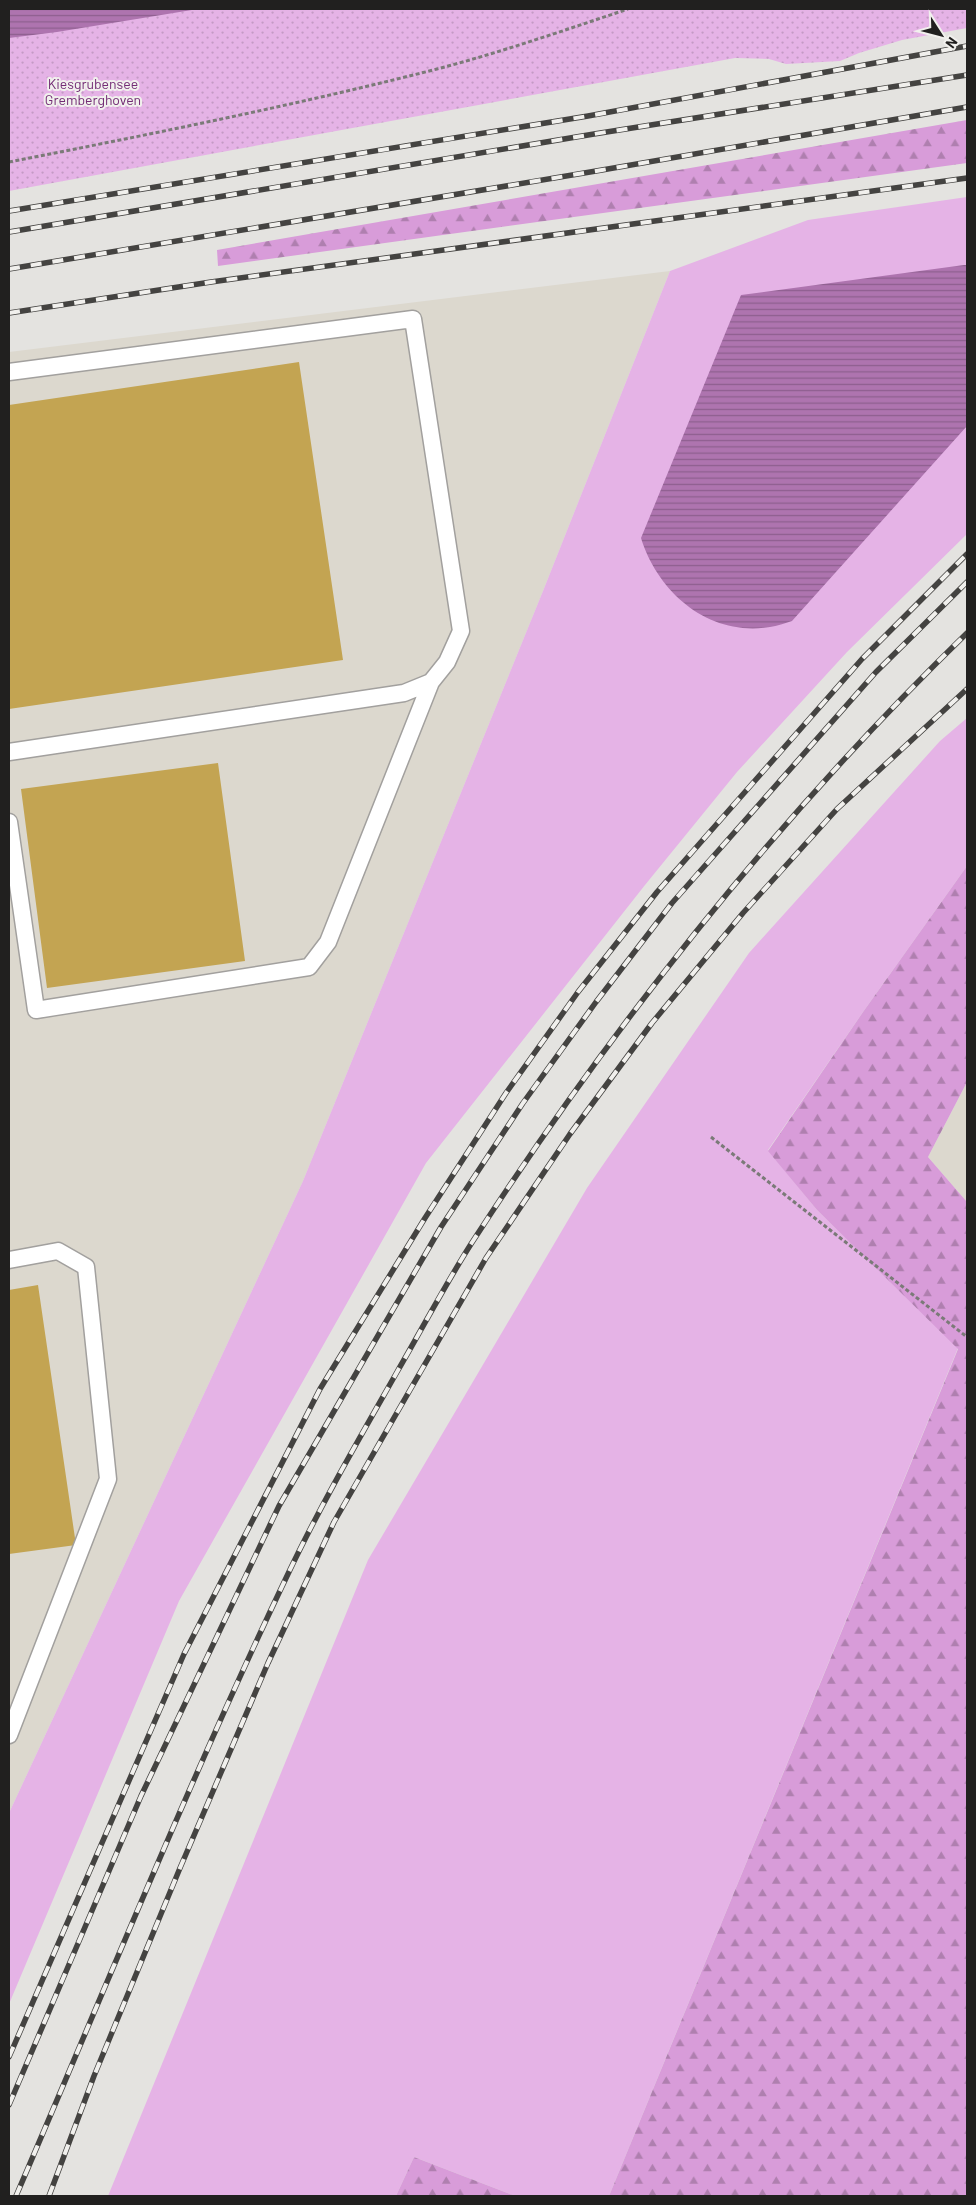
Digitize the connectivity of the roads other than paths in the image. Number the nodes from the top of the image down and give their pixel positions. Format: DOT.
graph roads {
  1 [pos="9,372"];
  2 [pos="431,682"];
  3 [pos="9,752"];
  4 [pos="9,828"];
  5 [pos="9,1260"];
  6 [pos="9,1735"];
  1 -- 2 [label="lane"];
  2 -- 3 [label="lane"];
  2 -- 4 [label="lane"];
  5 -- 6 [label="lane"];
}
